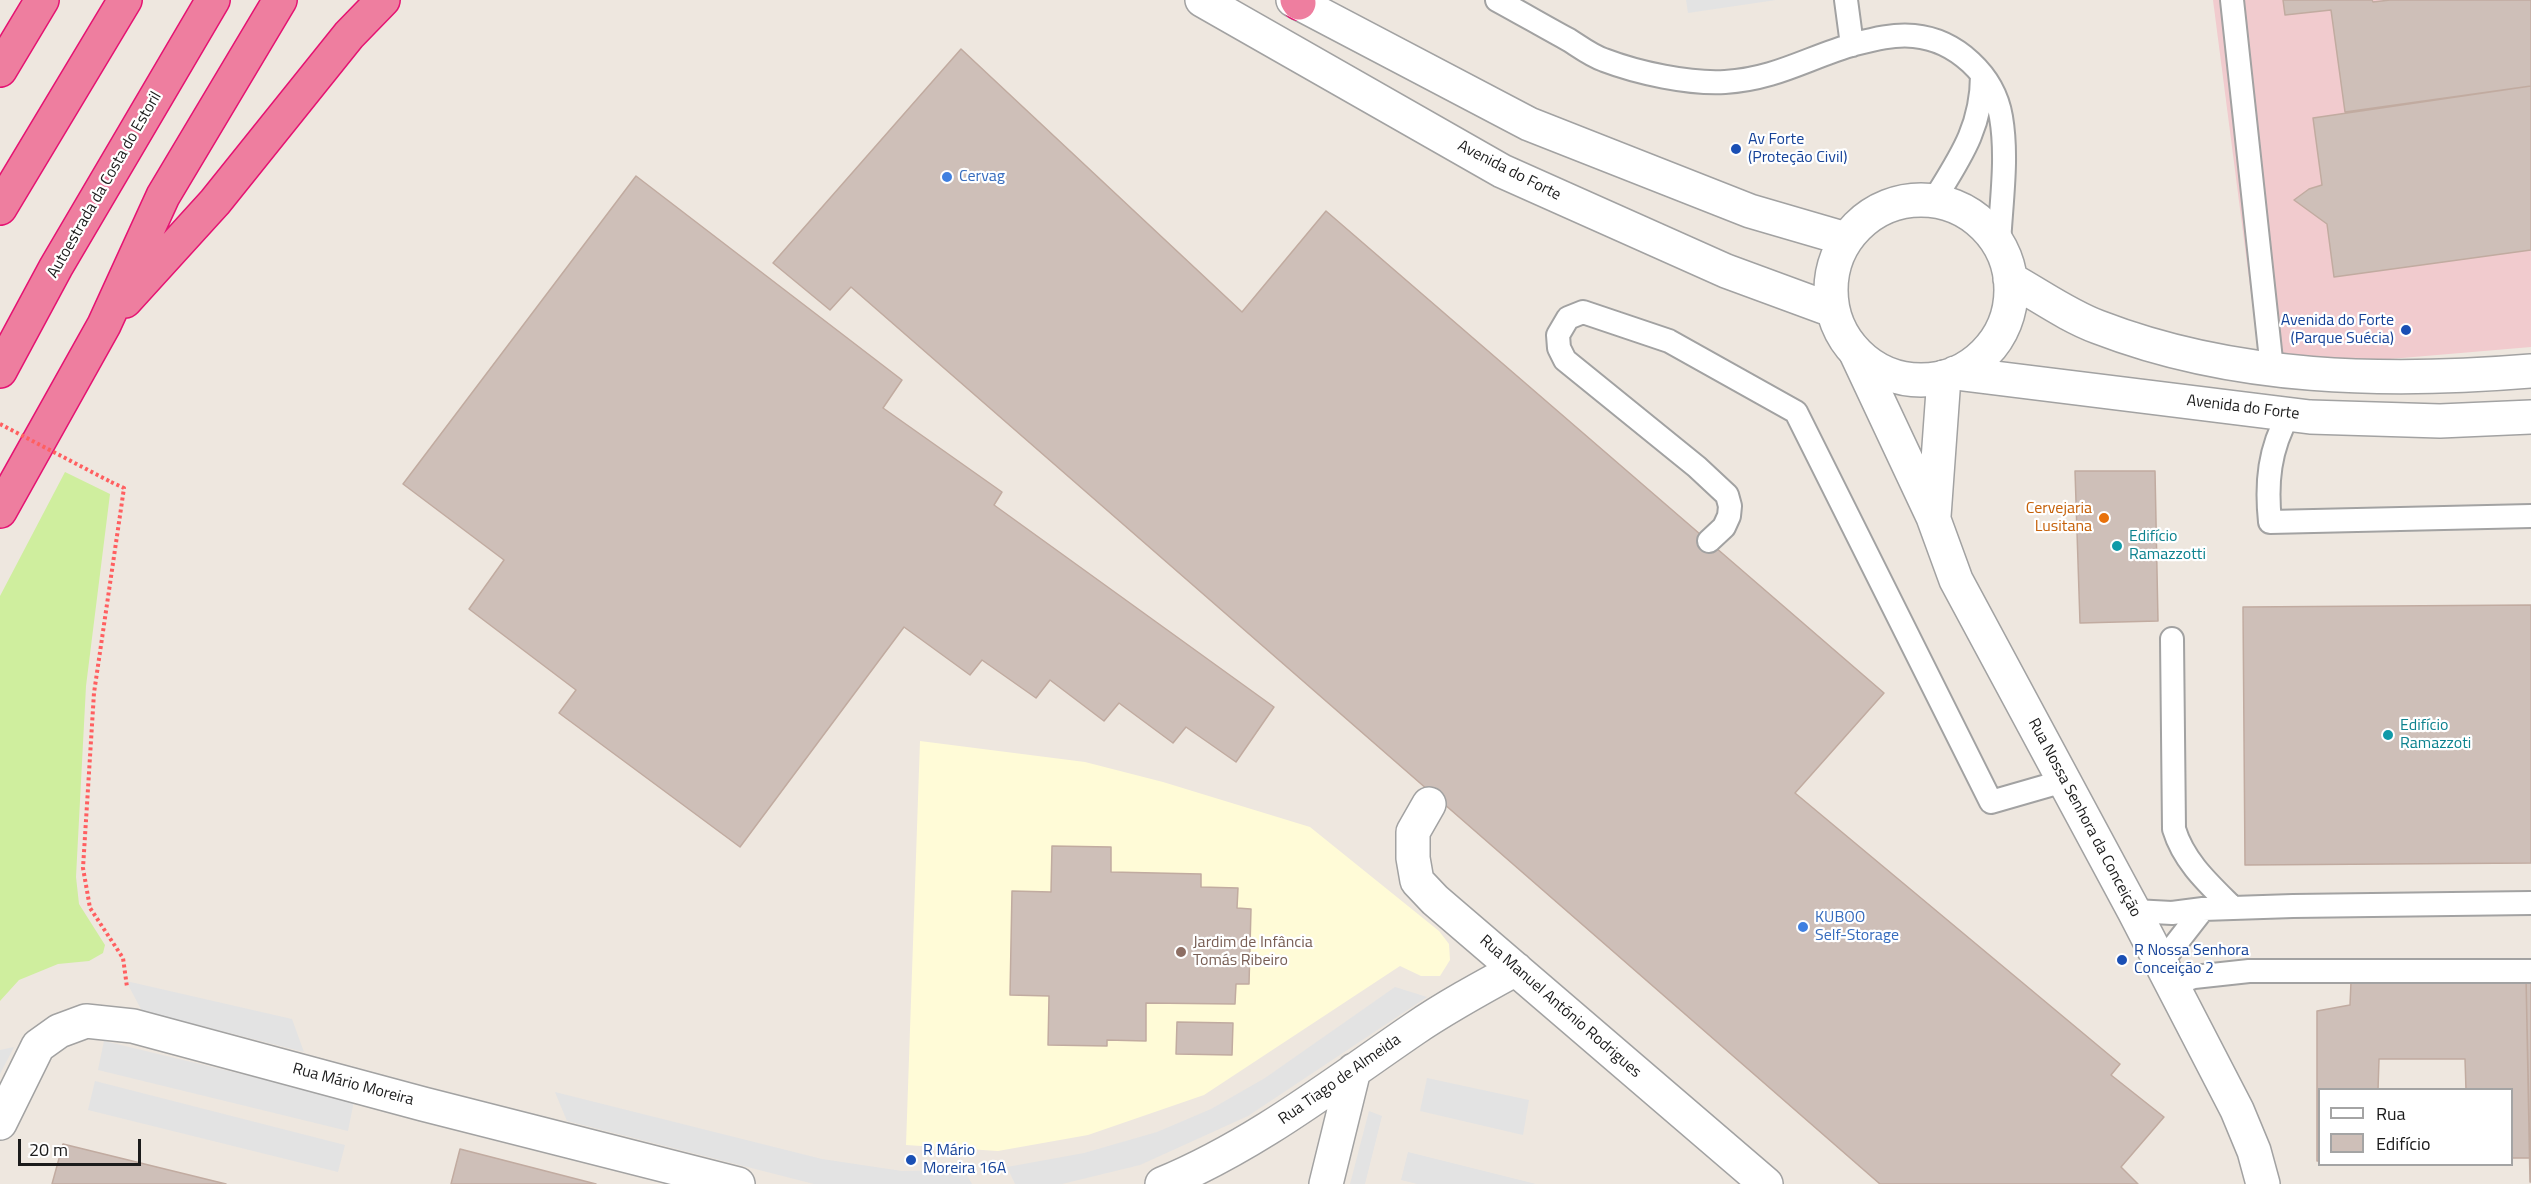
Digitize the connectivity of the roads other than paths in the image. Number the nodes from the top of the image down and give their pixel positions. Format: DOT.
graph roads {
  1 [pos="42,0"];
  2 [pos="125,0"];
  3 [pos="213,0"];
  4 [pos="280,0"];
  5 [pos="383,0"];
  6 [pos="1202,0"];
  7 [pos="1497,0"];
  8 [pos="1846,0"];
  9 [pos="2232,0"];
  10 [pos="1296,1"];
  11 [pos="1852,45"];
  12 [pos="0,70"];
  13 [pos="1982,74"];
  14 [pos="1934,200"];
  15 [pos="0,208"];
  16 [pos="1846,239"];
  17 [pos="1999,244"];
  18 [pos="2010,279"];
  19 [pos="1832,310"];
  20 [pos="104,325"];
  21 [pos="1856,353"];
  22 [pos="2272,369"];
  23 [pos="0,371"];
  24 [pos="2531,371"];
  25 [pos="1950,375"];
  26 [pos="2289,414"];
  27 [pos="2531,417"];
  28 [pos="0,511"];
  29 [pos="2531,516"];
  30 [pos="1933,518"];
  31 [pos="1709,541"];
  32 [pos="2172,639"];
  33 [pos="2064,781"];
  34 [pos="1429,804"];
  35 [pos="2531,903"];
  36 [pos="2233,908"];
  37 [pos="2204,909"];
  38 [pos="2134,911"];
  39 [pos="1515,969"];
  40 [pos="2531,971"];
  41 [pos="2167,974"];
  42 [pos="1354,1070"];
  43 [pos="4,1115"];
  44 [pos="1754,1180"];
  45 [pos="738,1184"];
  46 [pos="1162,1184"];
  47 [pos="1326,1184"];
  48 [pos="2263,1184"];
  1 -- 12 [label="highway"];
  2 -- 15 [label="highway"];
  3 -- 23 [label="highway, Autoestrada da Costa do Estoril"];
  4 -- 20 [label="highway"];
  5 -- 20 [label="highway"];
  6 -- 19 [label="street, Avenida do Forte"];
  7 -- 11 [label="lane"];
  8 -- 11 [label="lane"];
  9 -- 22 [label="lane"];
  10 -- 16 [label="street"];
  11 -- 13 [label="lane"];
  13 -- 14 [label="lane"];
  13 -- 17 [label="lane"];
  14 -- 16 [label="street, Avenida do Forte"];
  14 -- 17 [label="street, Avenida do Forte"];
  16 -- 19 [label="street, Avenida do Forte"];
  17 -- 18 [label="street, Avenida do Forte"];
  18 -- 22 [label="street"];
  18 -- 25 [label="street, Avenida do Forte"];
  19 -- 21 [label="street, Avenida do Forte"];
  20 -- 28 [label="highway"];
  21 -- 25 [label="street, Avenida do Forte"];
  21 -- 30 [label="street, Rua Nossa Senhora da Conceição"];
  22 -- 24 [label="street"];
  25 -- 26 [label="street, Avenida do Forte"];
  25 -- 30 [label="street, Rua Nossa Senhora da Conceição"];
  26 -- 27 [label="street, Avenida do Forte"];
  26 -- 29 [label="lane"];
  30 -- 33 [label="street, Rua Nossa Senhora da Conceição"];
  31 -- 33 [label="lane"];
  32 -- 36 [label="lane"];
  33 -- 38 [label="street, Rua Nossa Senhora da Conceição"];
  34 -- 39 [label="street, Rua Manuel António Rodrigues"];
  35 -- 36 [label="lane"];
  36 -- 37 [label="lane"];
  37 -- 38 [label="lane"];
  37 -- 41 [label="lane"];
  38 -- 41 [label="street, Rua Nossa Senhora da Conceição"];
  39 -- 42 [label="street, Rua Tiago de Almeida"];
  39 -- 44 [label="street, Rua Manuel António Rodrigues"];
  40 -- 41 [label="lane"];
  41 -- 48 [label="street, Rua Nossa Senhora da Conceição"];
  42 -- 46 [label="street, Rua Tiago de Almeida"];
  42 -- 47 [label="street"];
  43 -- 45 [label="street, Rua Mário Moreira"];
}
